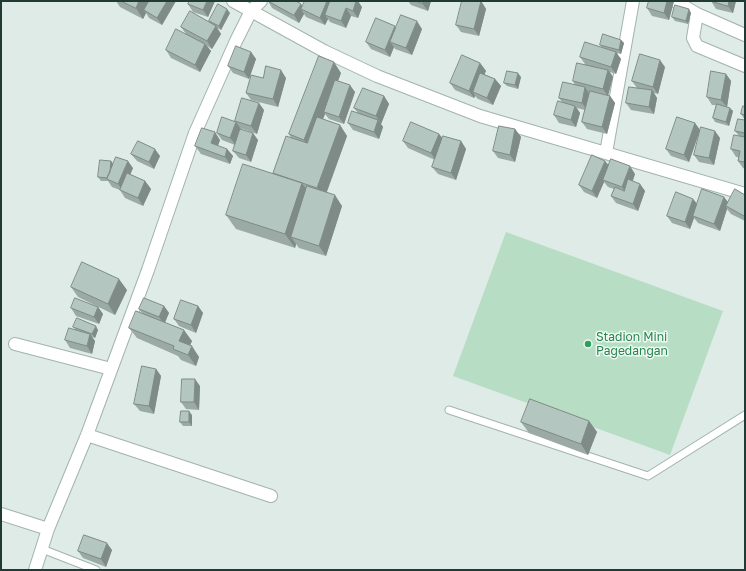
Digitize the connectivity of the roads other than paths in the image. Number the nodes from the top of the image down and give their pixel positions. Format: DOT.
graph roads {
  1 [pos="233,1"];
  2 [pos="261,1"];
  3 [pos="633,1"];
  4 [pos="676,1"];
  5 [pos="251,11"];
  6 [pos="697,14"];
  7 [pos="745,35"];
  8 [pos="745,66"];
  9 [pos="606,153"];
  10 [pos="745,194"];
  11 [pos="15,344"];
  12 [pos="111,369"];
  13 [pos="449,410"];
  14 [pos="745,415"];
  15 [pos="87,435"];
  16 [pos="271,496"];
  17 [pos="1,514"];
  18 [pos="48,529"];
  19 [pos="42,549"];
  20 [pos="35,570"];
  21 [pos="96,570"];
  1 -- 5 [label="street"];
  2 -- 5 [label="street"];
  3 -- 9 [label="street"];
  4 -- 6 [label="street"];
  5 -- 9 [label="street"];
  5 -- 12 [label="street"];
  6 -- 7 [label="street"];
  6 -- 8 [label="street"];
  9 -- 10 [label="street"];
  11 -- 12 [label="street"];
  12 -- 15 [label="street"];
  13 -- 14 [label="lane"];
  15 -- 16 [label="street"];
  15 -- 18 [label="street"];
  17 -- 18 [label="street"];
  18 -- 19 [label="street"];
  19 -- 20 [label="street"];
  19 -- 21 [label="lane"];
}
